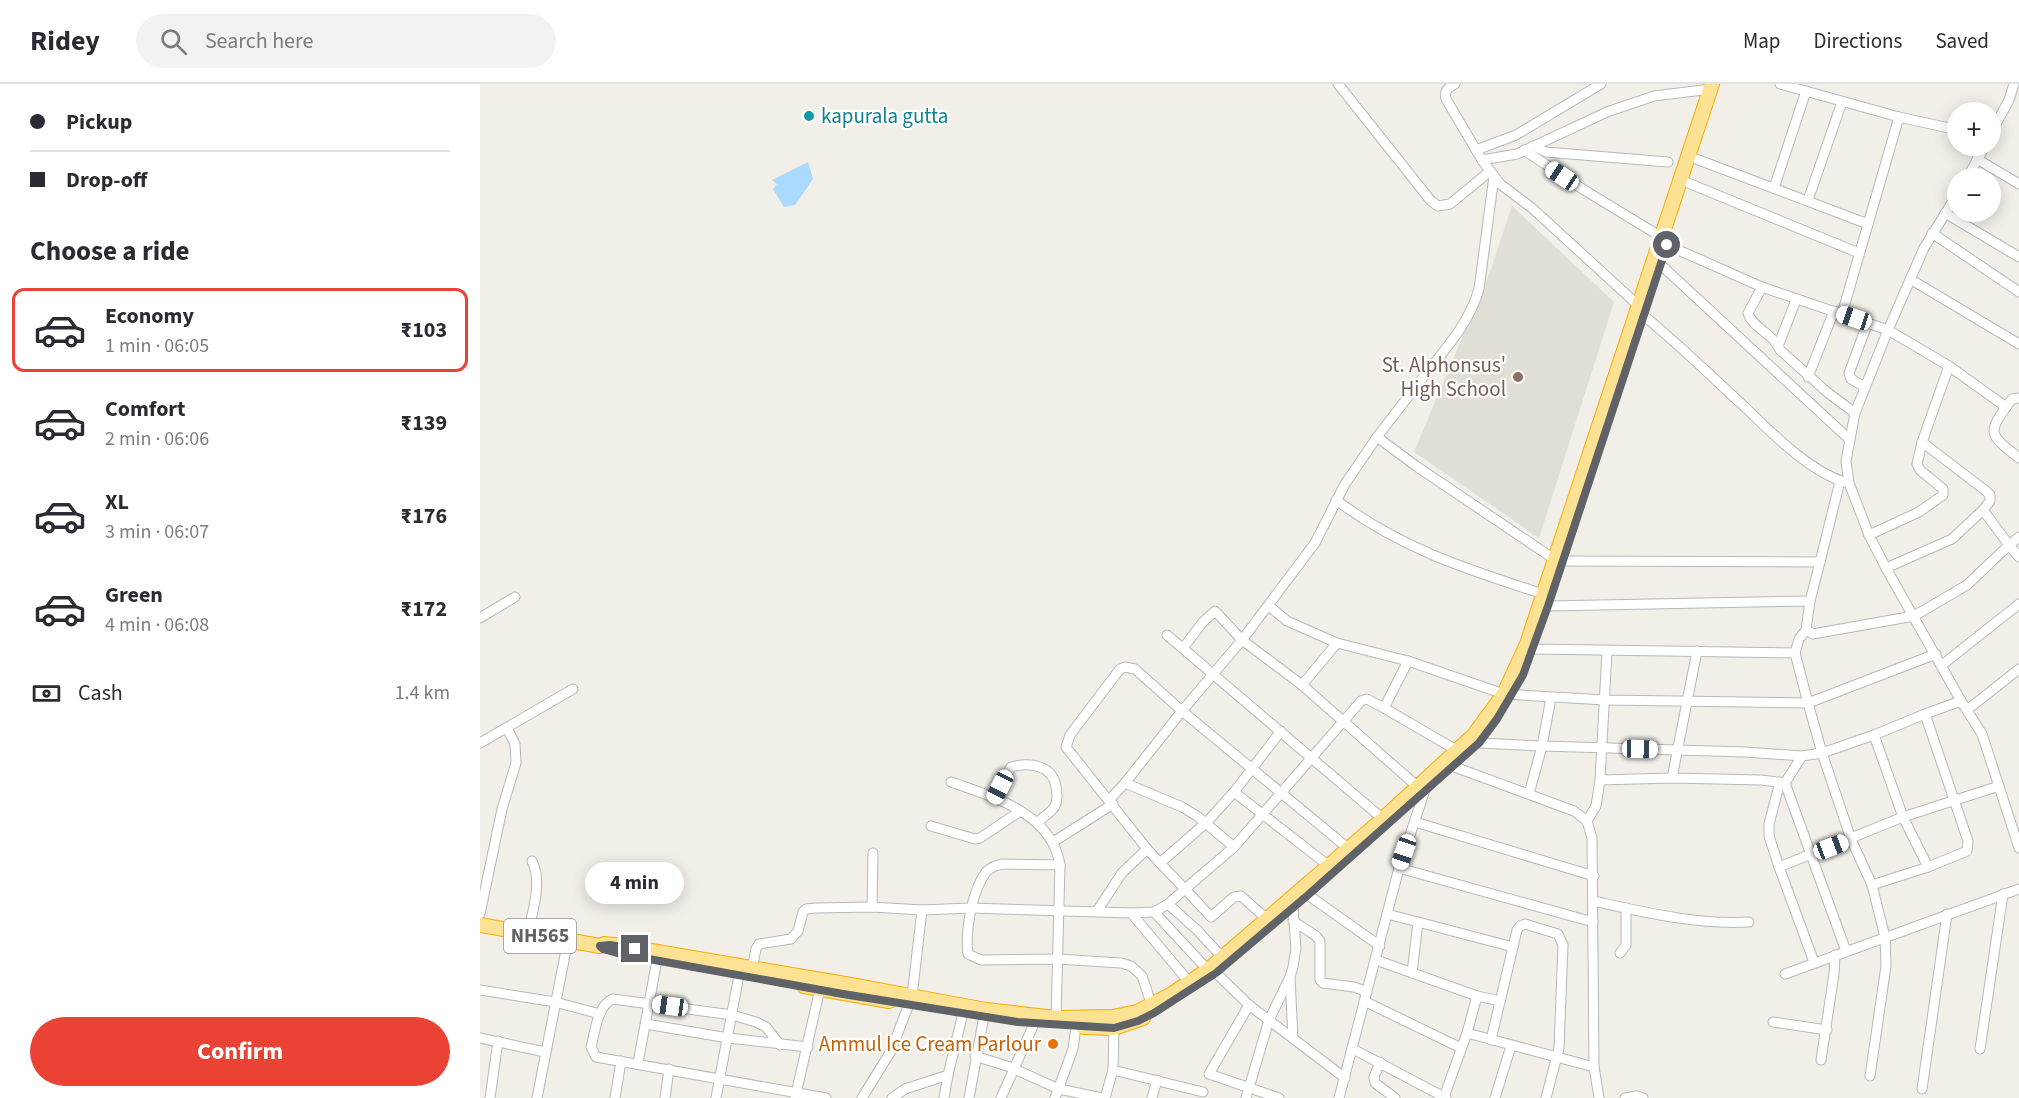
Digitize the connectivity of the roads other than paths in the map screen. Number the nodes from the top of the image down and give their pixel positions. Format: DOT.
graph roads {
  1 [pos="1338,84"];
  2 [pos="1455,84"];
  3 [pos="1601,84"];
  4 [pos="1779,84"];
  5 [pos="2014,84"];
  6 [pos="1715,86"];
  7 [pos="1806,91"];
  8 [pos="1842,102"];
  9 [pos="2001,115"];
  10 [pos="1899,117"];
  11 [pos="1947,128"];
  12 [pos="1528,148"];
  13 [pos="1476,150"];
  14 [pos="1979,156"];
  15 [pos="1696,159"];
  16 [pos="1977,159"];
  17 [pos="1482,160"];
  18 [pos="1668,162"];
  19 [pos="1972,168"];
  20 [pos="1492,174"];
  21 [pos="1688,183"];
  22 [pos="2019,184"];
  23 [pos="1774,188"];
  24 [pos="1808,200"];
  25 [pos="1947,210"];
  26 [pos="1945,213"];
  27 [pos="1868,224"];
  28 [pos="1932,233"];
  29 [pos="1665,241"];
  30 [pos="1859,253"];
  31 [pos="2019,257"];
  32 [pos="1661,266"];
  33 [pos="1910,279"];
  34 [pos="1762,286"];
  35 [pos="2019,292"];
  36 [pos="1796,300"];
  37 [pos="1641,311"];
  38 [pos="1838,312"];
  39 [pos="1868,322"];
  40 [pos="1888,330"];
  41 [pos="2019,344"];
  42 [pos="1778,345"];
  43 [pos="1949,366"];
  44 [pos="1808,377"];
  45 [pos="1865,387"];
  46 [pos="2019,398"];
  47 [pos="2006,407"];
  48 [pos="1855,413"];
  49 [pos="1377,437"];
  50 [pos="1849,439"];
  51 [pos="1922,442"];
  52 [pos="2019,458"];
  53 [pos="1845,482"];
  54 [pos="1336,500"];
  55 [pos="1983,510"];
  56 [pos="1869,535"];
  57 [pos="2019,537"];
  58 [pos="2009,545"];
  59 [pos="2019,557"];
  60 [pos="1558,560"];
  61 [pos="1820,562"];
  62 [pos="1886,568"];
  63 [pos="514,597"];
  64 [pos="1545,600"];
  65 [pos="1810,601"];
  66 [pos="2019,604"];
  67 [pos="1269,606"];
  68 [pos="1914,616"];
  69 [pos="480,618"];
  70 [pos="1806,630"];
  71 [pos="1167,635"];
  72 [pos="1242,640"];
  73 [pos="1337,643"];
  74 [pos="1183,648"];
  75 [pos="1532,649"];
  76 [pos="1607,651"];
  77 [pos="1697,651"];
  78 [pos="1795,653"];
  79 [pos="1936,654"];
  80 [pos="1408,661"];
  81 [pos="1942,665"];
  82 [pos="2019,669"];
  83 [pos="1213,674"];
  84 [pos="1302,686"];
  85 [pos="573,689"];
  86 [pos="1508,694"];
  87 [pos="1551,698"];
  88 [pos="1605,700"];
  89 [pos="1687,701"];
  90 [pos="1961,701"];
  91 [pos="1808,703"];
  92 [pos="1384,708"];
  93 [pos="1967,710"];
  94 [pos="1182,711"];
  95 [pos="1925,714"];
  96 [pos="1343,720"];
  97 [pos="507,728"];
  98 [pos="1281,731"];
  99 [pos="1874,735"];
  100 [pos="480,743"];
  101 [pos="1479,743"];
  102 [pos="1542,746"];
  103 [pos="1601,748"];
  104 [pos="1678,750"];
  105 [pos="1458,752"];
  106 [pos="1822,753"];
  107 [pos="1311,756"];
  108 [pos="1802,756"];
  109 [pos="1452,766"];
  110 [pos="1251,769"];
  111 [pos="1672,778"];
  112 [pos="1600,780"];
  113 [pos="951,782"];
  114 [pos="1125,783"];
  115 [pos="1783,783"];
  116 [pos="2000,786"];
  117 [pos="1422,788"];
  118 [pos="1233,792"];
  119 [pos="1280,792"];
  120 [pos="1529,794"];
  121 [pos="994,798"];
  122 [pos="1954,800"];
  123 [pos="1112,802"];
  124 [pos="1019,812"];
  125 [pos="1263,815"];
  126 [pos="1903,817"];
  127 [pos="1383,819"];
  128 [pos="1587,821"];
  129 [pos="1038,822"];
  130 [pos="1207,822"];
  131 [pos="1415,822"];
  132 [pos="931,826"];
  133 [pos="1851,839"];
  134 [pos="1053,843"];
  135 [pos="1234,847"];
  136 [pos="2019,848"];
  137 [pos="1147,849"];
  138 [pos="1349,849"];
  139 [pos="873,853"];
  140 [pos="1811,855"];
  141 [pos="532,861"];
  142 [pos="480,863"];
  143 [pos="1160,863"];
  144 [pos="490,865"];
  145 [pos="1060,865"];
  146 [pos="1329,866"];
  147 [pos="1779,867"];
  148 [pos="1928,867"];
  149 [pos="1399,868"];
  150 [pos="1594,876"];
  151 [pos="1872,885"];
  152 [pos="1185,889"];
  153 [pos="2019,889"];
  154 [pos="2003,894"];
  155 [pos="1308,895"];
  156 [pos="1593,901"];
  157 [pos="1168,904"];
  158 [pos="872,907"];
  159 [pos="970,908"];
  160 [pos="1626,908"];
  161 [pos="922,910"];
  162 [pos="1059,911"];
  163 [pos="1096,911"];
  164 [pos="1154,912"];
  165 [pos="1131,913"];
  166 [pos="480,914"];
  167 [pos="1293,914"];
  168 [pos="1387,914"];
  169 [pos="1947,914"];
  170 [pos="1211,917"];
  171 [pos="1267,919"];
  172 [pos="1418,922"];
  173 [pos="1593,922"];
  174 [pos="1749,922"];
  175 [pos="480,925"];
  176 [pos="1197,930"];
  177 [pos="528,934"];
  178 [pos="1885,937"];
  179 [pos="568,940"];
  180 [pos="600,946"];
  181 [pos="1380,946"];
  182 [pos="1513,947"];
  183 [pos="1846,951"];
  184 [pos="1620,953"];
  185 [pos="1834,954"];
  186 [pos="1222,957"];
  187 [pos="1058,959"];
  188 [pos="657,960"];
  189 [pos="1376,960"];
  190 [pos="1814,962"];
  191 [pos="1212,971"];
  192 [pos="745,972"];
  193 [pos="1412,973"];
  194 [pos="1785,974"];
  195 [pos="1290,977"];
  196 [pos="1190,983"];
  197 [pos="820,989"];
  198 [pos="480,990"];
  199 [pos="1366,996"];
  200 [pos="1477,996"];
  201 [pos="911,1000"];
  202 [pos="1500,1001"];
  203 [pos="555,1002"];
  204 [pos="649,1003"];
  205 [pos="1249,1005"];
  206 [pos="1152,1006"];
  207 [pos="963,1013"];
  208 [pos="600,1014"];
  209 [pos="732,1015"];
  210 [pos="984,1016"];
  211 [pos="1056,1018"];
  212 [pos="1269,1020"];
  213 [pos="1773,1022"];
  214 [pos="1034,1023"];
  215 [pos="646,1024"];
  216 [pos="1076,1026"];
  217 [pos="1114,1028"];
  218 [pos="1827,1030"];
  219 [pos="1467,1033"];
  220 [pos="480,1038"];
  221 [pos="728,1038"];
  222 [pos="1293,1038"];
  223 [pos="1491,1040"];
  224 [pos="498,1041"];
  225 [pos="780,1045"];
  226 [pos="1512,1046"];
  227 [pos="808,1047"];
  228 [pos="1461,1048"];
  229 [pos="1353,1049"];
  230 [pos="1980,1049"];
  231 [pos="545,1052"];
  232 [pos="975,1056"];
  233 [pos="1557,1058"];
  234 [pos="1821,1060"];
  235 [pos="621,1061"];
  236 [pos="1380,1062"];
  237 [pos="638,1064"];
  238 [pos="1594,1067"];
  239 [pos="669,1069"];
  240 [pos="1014,1069"];
  241 [pos="1113,1070"];
  242 [pos="1209,1074"];
  243 [pos="948,1075"];
  244 [pos="1870,1076"];
  245 [pos="1345,1078"];
  246 [pos="720,1080"];
  247 [pos="1157,1080"];
  248 [pos="765,1087"];
  249 [pos="1249,1088"];
  250 [pos="1922,1089"];
  251 [pos="1057,1093"];
  252 [pos="795,1095"];
  253 [pos="1202,1095"];
  254 [pos="1445,1097"];
  255 [pos="490,1098"];
  256 [pos="537,1098"];
  257 [pos="615,1098"];
  258 [pos="665,1098"];
  259 [pos="716,1098"];
  260 [pos="764,1098"];
  261 [pos="826,1098"];
  262 [pos="862,1098"];
  263 [pos="892,1098"];
  264 [pos="944,1098"];
  265 [pos="969,1098"];
  266 [pos="1001,1098"];
  267 [pos="1103,1098"];
  268 [pos="1152,1098"];
  269 [pos="1246,1098"];
  270 [pos="1279,1098"];
  271 [pos="1339,1098"];
  272 [pos="1395,1098"];
  273 [pos="1495,1098"];
  274 [pos="1546,1098"];
  275 [pos="1599,1098"];
  276 [pos="1625,1098"];
  277 [pos="1643,1098"];
  1 -- 20 [label="street"];
  2 -- 13 [label="street"];
  3 -- 13 [label="street"];
  4 -- 7 [label="street"];
  5 -- 9 [label="street"];
  6 -- 12 [label="street"];
  6 -- 15 [label="highway, NH565"];
  6 -- 29 [label="highway, NH565"];
  7 -- 8 [label="street"];
  7 -- 23 [label="street"];
  8 -- 10 [label="street"];
  8 -- 24 [label="street"];
  10 -- 11 [label="street"];
  10 -- 27 [label="street"];
  12 -- 17 [label="street"];
  12 -- 18 [label="street"];
  12 -- 29 [label="street"];
  13 -- 17 [label="street"];
  14 -- 16 [label="street"];
  15 -- 21 [label="highway, NH565"];
  15 -- 23 [label="street"];
  16 -- 19 [label="street"];
  16 -- 22 [label="street"];
  17 -- 20 [label="street"];
  20 -- 37 [label="street"];
  20 -- 49 [label="street"];
  21 -- 29 [label="highway, NH565"];
  21 -- 30 [label="street"];
  23 -- 24 [label="street"];
  24 -- 27 [label="street"];
  25 -- 26 [label="street"];
  26 -- 28 [label="street"];
  26 -- 31 [label="street"];
  27 -- 30 [label="street"];
  28 -- 33 [label="street"];
  28 -- 35 [label="street"];
  29 -- 32 [label="highway, NH565"];
  29 -- 34 [label="street"];
  29 -- 37 [label="highway, NH565"];
  30 -- 38 [label="street"];
  32 -- 37 [label="highway, NH565"];
  32 -- 50 [label="street"];
  33 -- 40 [label="street"];
  33 -- 41 [label="street"];
  34 -- 36 [label="street"];
  34 -- 42 [label="street"];
  36 -- 38 [label="street"];
  36 -- 42 [label="street"];
  37 -- 53 [label="street"];
  37 -- 60 [label="highway, NH565"];
  38 -- 39 [label="street"];
  38 -- 44 [label="street"];
  39 -- 40 [label="street"];
  39 -- 45 [label="street"];
  40 -- 43 [label="street"];
  40 -- 45 [label="street"];
  42 -- 44 [label="street"];
  43 -- 47 [label="street"];
  43 -- 51 [label="street"];
  44 -- 48 [label="street"];
  45 -- 48 [label="street"];
  46 -- 47 [label="street"];
  47 -- 52 [label="street"];
  48 -- 50 [label="street"];
  49 -- 54 [label="street"];
  49 -- 60 [label="street"];
  50 -- 53 [label="street"];
  51 -- 55 [label="street"];
  51 -- 56 [label="street"];
  53 -- 56 [label="street"];
  53 -- 61 [label="street"];
  54 -- 64 [label="street"];
  54 -- 67 [label="street"];
  55 -- 58 [label="street"];
  55 -- 62 [label="street"];
  56 -- 62 [label="street"];
  57 -- 58 [label="street"];
  58 -- 59 [label="street"];
  58 -- 68 [label="street"];
  60 -- 61 [label="street"];
  60 -- 64 [label="highway, NH565"];
  61 -- 65 [label="street"];
  62 -- 68 [label="street"];
  63 -- 69 [label="street"];
  64 -- 65 [label="street"];
  64 -- 75 [label="highway, NH565"];
  64 -- 86 [label="highway, NH565"];
  65 -- 70 [label="street"];
  66 -- 81 [label="street"];
  67 -- 72 [label="street"];
  67 -- 73 [label="street"];
  68 -- 70 [label="street"];
  68 -- 79 [label="street"];
  70 -- 78 [label="street"];
  71 -- 74 [label="street"];
  72 -- 74 [label="street"];
  72 -- 83 [label="street"];
  72 -- 84 [label="street"];
  73 -- 80 [label="street"];
  73 -- 84 [label="street"];
  74 -- 83 [label="street"];
  75 -- 76 [label="street"];
  75 -- 86 [label="highway, NH565"];
  76 -- 77 [label="street"];
  76 -- 88 [label="street"];
  77 -- 78 [label="street"];
  77 -- 89 [label="street"];
  78 -- 91 [label="street"];
  79 -- 81 [label="street"];
  79 -- 91 [label="street"];
  80 -- 86 [label="street"];
  80 -- 92 [label="street"];
  81 -- 90 [label="street"];
  82 -- 93 [label="street"];
  83 -- 94 [label="street"];
  83 -- 98 [label="street"];
  84 -- 96 [label="street"];
  85 -- 97 [label="street"];
  86 -- 87 [label="street"];
  86 -- 101 [label="highway, NH565"];
  86 -- 105 [label="highway, NH565"];
  87 -- 88 [label="street"];
  87 -- 102 [label="street"];
  88 -- 89 [label="street"];
  88 -- 103 [label="street"];
  89 -- 91 [label="street"];
  89 -- 104 [label="street"];
  90 -- 93 [label="street"];
  90 -- 95 [label="street"];
  91 -- 106 [label="street"];
  92 -- 96 [label="street"];
  92 -- 105 [label="street"];
  93 -- 116 [label="street"];
  94 -- 110 [label="street"];
  94 -- 114 [label="street"];
  94 -- 123 [label="street"];
  95 -- 99 [label="street"];
  95 -- 122 [label="street"];
  96 -- 107 [label="street"];
  96 -- 117 [label="street"];
  97 -- 100 [label="street"];
  97 -- 144 [label="street"];
  98 -- 107 [label="street"];
  98 -- 110 [label="street"];
  99 -- 106 [label="street"];
  99 -- 126 [label="street"];
  101 -- 102 [label="street"];
  101 -- 109 [label="highway, NH565"];
  102 -- 103 [label="street"];
  102 -- 120 [label="street"];
  103 -- 104 [label="street"];
  103 -- 112 [label="street"];
  104 -- 108 [label="street"];
  104 -- 111 [label="street"];
  105 -- 117 [label="highway, NH565"];
  106 -- 108 [label="street"];
  106 -- 133 [label="street"];
  107 -- 119 [label="street"];
  107 -- 127 [label="street"];
  108 -- 115 [label="street"];
  109 -- 117 [label="highway, NH565"];
  109 -- 120 [label="street"];
  110 -- 118 [label="street"];
  110 -- 119 [label="street"];
  111 -- 112 [label="street"];
  111 -- 115 [label="street"];
  112 -- 128 [label="street"];
  113 -- 121 [label="street"];
  114 -- 123 [label="street"];
  114 -- 130 [label="street"];
  115 -- 140 [label="street"];
  115 -- 147 [label="street"];
  116 -- 122 [label="street"];
  116 -- 136 [label="street"];
  117 -- 127 [label="highway, NH565"];
  117 -- 131 [label="street"];
  117 -- 155 [label="highway, NH565"];
  118 -- 125 [label="street"];
  118 -- 130 [label="street"];
  119 -- 125 [label="street"];
  119 -- 138 [label="street"];
  120 -- 128 [label="street"];
  121 -- 124 [label="street"];
  121 -- 129 [label="street"];
  122 -- 126 [label="street"];
  122 -- 148 [label="street"];
  123 -- 134 [label="street"];
  123 -- 137 [label="street"];
  124 -- 129 [label="street"];
  124 -- 132 [label="street"];
  125 -- 135 [label="street"];
  125 -- 146 [label="street"];
  126 -- 133 [label="street"];
  126 -- 148 [label="street"];
  127 -- 138 [label="highway, NH565"];
  128 -- 150 [label="street"];
  129 -- 134 [label="street"];
  130 -- 135 [label="street"];
  130 -- 143 [label="street"];
  131 -- 149 [label="street"];
  131 -- 150 [label="street"];
  133 -- 140 [label="street"];
  133 -- 151 [label="street"];
  134 -- 145 [label="street"];
  135 -- 152 [label="street"];
  137 -- 143 [label="street"];
  137 -- 163 [label="street"];
  138 -- 146 [label="highway, NH565"];
  139 -- 158 [label="street"];
  140 -- 147 [label="street"];
  140 -- 183 [label="street"];
  141 -- 177 [label="street"];
  142 -- 144 [label="street"];
  143 -- 152 [label="street"];
  144 -- 166 [label="street"];
  145 -- 159 [label="street"];
  145 -- 162 [label="street"];
  146 -- 171 [label="highway, NH565"];
  147 -- 190 [label="street"];
  148 -- 151 [label="street"];
  149 -- 168 [label="street"];
  149 -- 173 [label="street"];
  150 -- 156 [label="street"];
  151 -- 178 [label="street"];
  152 -- 157 [label="street"];
  152 -- 170 [label="street"];
  153 -- 154 [label="street"];
  154 -- 169 [label="street"];
  154 -- 230 [label="street"];
  155 -- 167 [label="highway, NH565"];
  155 -- 181 [label="street"];
  156 -- 160 [label="street"];
  156 -- 173 [label="street"];
  157 -- 164 [label="street"];
  157 -- 176 [label="street"];
  158 -- 161 [label="street"];
  158 -- 192 [label="street"];
  159 -- 161 [label="street"];
  159 -- 162 [label="street"];
  159 -- 187 [label="street"];
  160 -- 174 [label="street"];
  160 -- 184 [label="street"];
  161 -- 201 [label="street"];
  162 -- 163 [label="street"];
  162 -- 187 [label="street"];
  163 -- 165 [label="street"];
  164 -- 165 [label="street"];
  164 -- 191 [label="street"];
  165 -- 196 [label="street"];
  167 -- 191 [label="highway, NH565"];
  167 -- 195 [label="street"];
  167 -- 199 [label="street"];
  168 -- 172 [label="street"];
  168 -- 181 [label="street"];
  169 -- 178 [label="street"];
  169 -- 250 [label="street"];
  170 -- 171 [label="street"];
  170 -- 176 [label="street"];
  171 -- 186 [label="highway, NH565"];
  172 -- 182 [label="street"];
  172 -- 193 [label="street"];
  173 -- 238 [label="street"];
  175 -- 177 [label="highway, NH565"];
  176 -- 186 [label="street"];
  177 -- 179 [label="highway, NH565"];
  178 -- 183 [label="street"];
  178 -- 244 [label="street"];
  179 -- 180 [label="highway, NH565"];
  179 -- 203 [label="street"];
  180 -- 188 [label="highway, NH565"];
  180 -- 192 [label="highway, NH565"];
  181 -- 189 [label="street"];
  182 -- 202 [label="street"];
  182 -- 233 [label="street"];
  183 -- 185 [label="street"];
  185 -- 190 [label="street"];
  185 -- 218 [label="street"];
  186 -- 191 [label="highway, NH565"];
  187 -- 206 [label="street"];
  187 -- 211 [label="street"];
  188 -- 192 [label="highway, NH565"];
  188 -- 204 [label="street"];
  189 -- 193 [label="street"];
  189 -- 199 [label="street"];
  190 -- 194 [label="street"];
  191 -- 196 [label="highway, NH565"];
  191 -- 205 [label="street"];
  191 -- 217 [label="highway, NH565"];
  192 -- 197 [label="highway, NH565"];
  192 -- 201 [label="highway, NH565"];
  192 -- 209 [label="street"];
  193 -- 200 [label="street"];
  195 -- 212 [label="street"];
  195 -- 222 [label="street"];
  196 -- 206 [label="highway, NH565"];
  197 -- 201 [label="highway, NH565"];
  197 -- 227 [label="street"];
  198 -- 203 [label="street"];
  199 -- 228 [label="street"];
  199 -- 229 [label="street"];
  200 -- 202 [label="street"];
  200 -- 219 [label="street"];
  201 -- 207 [label="highway, NH565"];
  201 -- 211 [label="highway, NH565"];
  201 -- 262 [label="street"];
  202 -- 223 [label="street"];
  203 -- 208 [label="street"];
  203 -- 231 [label="street"];
  204 -- 208 [label="street"];
  204 -- 209 [label="street"];
  204 -- 215 [label="street"];
  205 -- 212 [label="street"];
  205 -- 242 [label="street"];
  206 -- 211 [label="highway, NH565"];
  207 -- 210 [label="highway, NH565"];
  207 -- 243 [label="street"];
  208 -- 235 [label="street"];
  209 -- 221 [label="street"];
  209 -- 225 [label="street"];
  210 -- 214 [label="highway, NH565"];
  210 -- 232 [label="street"];
  212 -- 222 [label="street"];
  212 -- 249 [label="street"];
  213 -- 218 [label="street"];
  214 -- 216 [label="highway, NH565"];
  214 -- 240 [label="street"];
  215 -- 221 [label="street"];
  215 -- 237 [label="street"];
  216 -- 217 [label="highway, NH565"];
  216 -- 251 [label="street"];
  217 -- 241 [label="street"];
  218 -- 234 [label="street"];
  219 -- 223 [label="street"];
  219 -- 228 [label="street"];
  220 -- 224 [label="street"];
  221 -- 225 [label="street"];
  221 -- 246 [label="street"];
  222 -- 245 [label="street"];
  223 -- 226 [label="street"];
  224 -- 231 [label="street"];
  224 -- 255 [label="street"];
  225 -- 227 [label="street"];
  226 -- 233 [label="street"];
  226 -- 273 [label="street"];
  227 -- 252 [label="street"];
  228 -- 254 [label="street"];
  229 -- 236 [label="street"];
  229 -- 245 [label="street"];
  231 -- 256 [label="street"];
  232 -- 240 [label="street"];
  232 -- 265 [label="street"];
  233 -- 238 [label="street"];
  233 -- 274 [label="street"];
  235 -- 237 [label="street"];
  235 -- 257 [label="street"];
  236 -- 254 [label="street"];
  236 -- 272 [label="street"];
  237 -- 239 [label="street"];
  238 -- 275 [label="street"];
  239 -- 246 [label="street"];
  239 -- 258 [label="street"];
  240 -- 251 [label="street"];
  240 -- 266 [label="street"];
  241 -- 247 [label="street"];
  241 -- 267 [label="street"];
  242 -- 249 [label="street"];
  242 -- 253 [label="street"];
  243 -- 263 [label="street"];
  243 -- 264 [label="street"];
  245 -- 271 [label="street"];
  246 -- 248 [label="street"];
  246 -- 259 [label="street"];
  247 -- 253 [label="street"];
  247 -- 268 [label="street"];
  248 -- 252 [label="street"];
  248 -- 260 [label="street"];
  249 -- 269 [label="street"];
  249 -- 270 [label="street"];
  251 -- 267 [label="street"];
  252 -- 261 [label="street"];
  276 -- 277 [label="street"];
}
